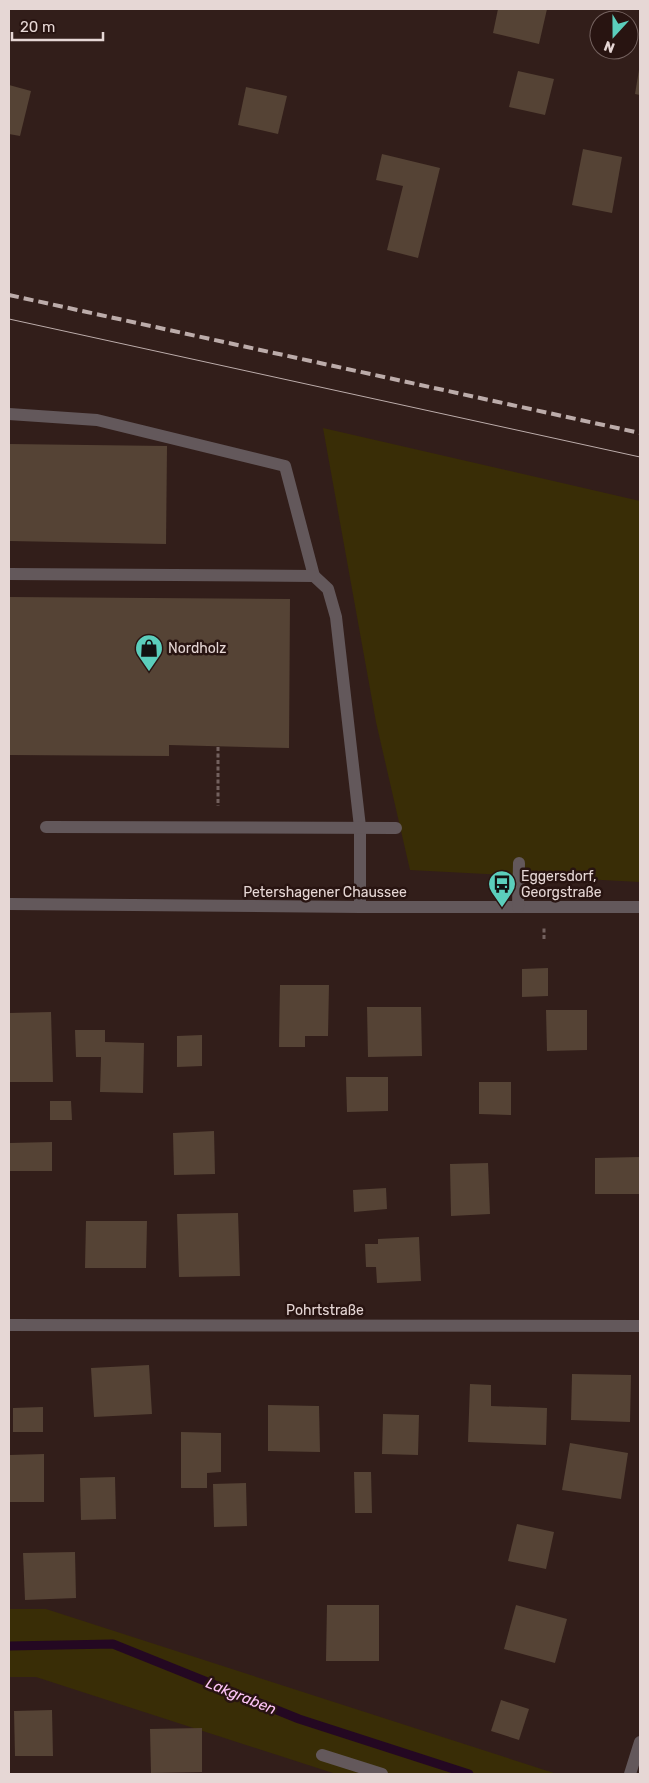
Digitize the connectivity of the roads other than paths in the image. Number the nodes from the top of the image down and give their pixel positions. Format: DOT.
graph roads {
  1 [pos="9,414"];
  2 [pos="9,574"];
  3 [pos="314,576"];
  4 [pos="46,827"];
  5 [pos="360,827"];
  6 [pos="396,828"];
  7 [pos="518,863"];
  8 [pos="9,904"];
  9 [pos="518,907"];
  10 [pos="640,907"];
  11 [pos="360,908"];
  12 [pos="9,1325"];
  13 [pos="640,1326"];
  14 [pos="640,1742"];
  15 [pos="322,1755"];
  16 [pos="382,1774"];
  17 [pos="630,1774"];
  1 -- 3 [label="street"];
  2 -- 3 [label="street"];
  3 -- 5 [label="street"];
  4 -- 5 [label="street"];
  5 -- 6 [label="street"];
  5 -- 11 [label="street"];
  7 -- 9 [label="street"];
  8 -- 11 [label="street, Petershagener Chaussee"];
  9 -- 10 [label="street, Petershagener Chaussee"];
  9 -- 11 [label="street, Petershagener Chaussee"];
  12 -- 13 [label="street, Pohrtstraße"];
  14 -- 17 [label="street"];
  15 -- 16 [label="street"];
}
